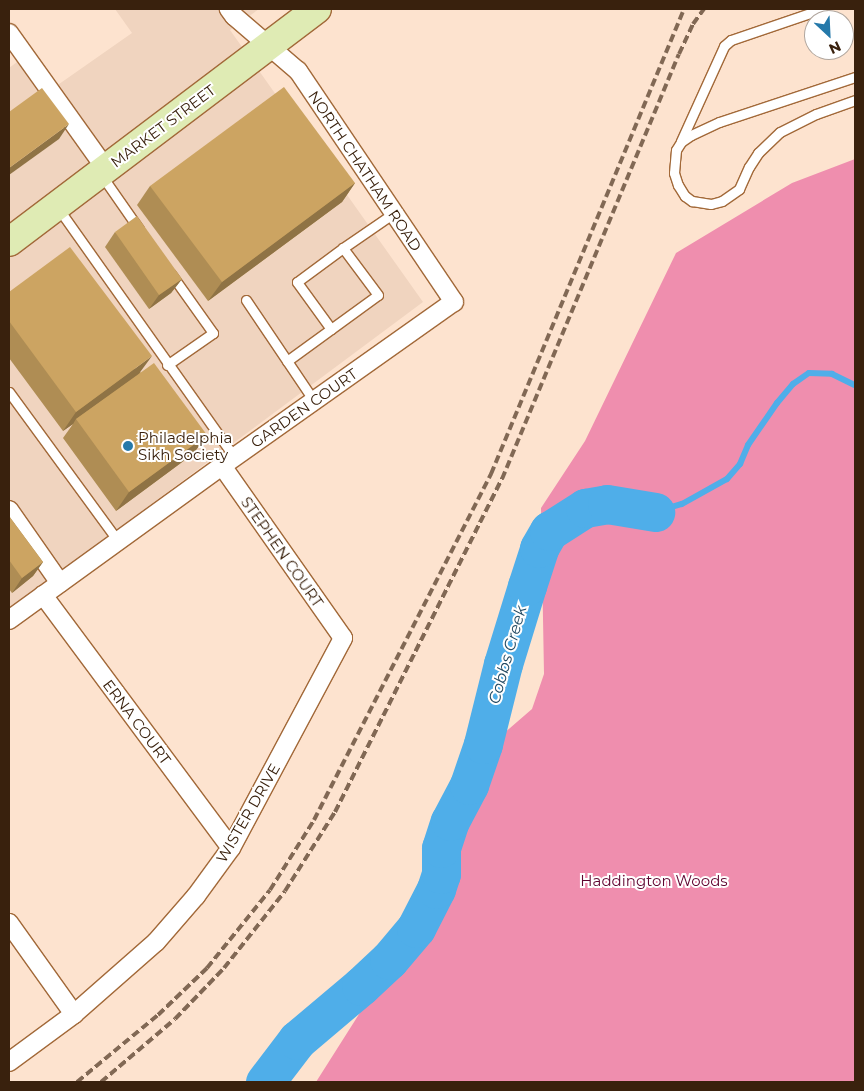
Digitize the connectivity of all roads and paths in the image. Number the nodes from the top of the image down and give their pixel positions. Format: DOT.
graph roads {
  1 [pos="229,9"];
  2 [pos="317,9"];
  3 [pos="822,9"];
  4 [pos="9,33"];
  5 [pos="269,46"];
  6 [pos="855,77"];
  7 [pos="855,100"];
  8 [pos="681,142"];
  9 [pos="103,171"];
  10 [pos="57,206"];
  11 [pos="394,213"];
  12 [pos="144,236"];
  13 [pos="9,242"];
  14 [pos="343,248"];
  15 [pos="167,268"];
  16 [pos="246,300"];
  17 [pos="454,302"];
  18 [pos="331,329"];
  19 [pos="287,361"];
  20 [pos="167,365"];
  21 [pos="9,392"];
  22 [pos="314,401"];
  23 [pos="228,461"];
  24 [pos="9,510"];
  25 [pos="118,541"];
  26 [pos="60,583"];
  27 [pos="43,595"];
  28 [pos="9,620"];
  29 [pos="343,638"];
  30 [pos="231,848"];
  31 [pos="9,923"];
  32 [pos="74,1014"];
  33 [pos="9,1062"];
  1 -- 5 [label="street, NORTH CHATHAM ROAD"];
  2 -- 5 [label="main road, MARKET STREET"];
  3 -- 8 [label="lane"];
  4 -- 9 [label="street"];
  5 -- 9 [label="main road, MARKET STREET"];
  5 -- 11 [label="street, NORTH CHATHAM ROAD"];
  6 -- 8 [label="lane"];
  7 -- 8 [label="lane"];
  9 -- 10 [label="main road, MARKET STREET"];
  9 -- 12 [label="lane"];
  10 -- 13 [label="main road, MARKET STREET"];
  10 -- 20 [label="lane"];
  11 -- 14 [label="lane"];
  11 -- 17 [label="street, NORTH CHATHAM ROAD"];
  14 -- 18 [label="lane"];
  14 -- 18 [label="lane"];
  15 -- 20 [label="lane"];
  16 -- 19 [label="lane"];
  17 -- 22 [label="street, GARDEN COURT"];
  18 -- 19 [label="lane"];
  19 -- 22 [label="lane"];
  20 -- 23 [label="lane"];
  21 -- 25 [label="lane"];
  22 -- 23 [label="street, GARDEN COURT"];
  23 -- 25 [label="street, GARDEN COURT"];
  23 -- 29 [label="street, STEPHEN COURT"];
  24 -- 26 [label="street"];
  25 -- 26 [label="street, GARDEN COURT"];
  26 -- 27 [label="street, GARDEN COURT"];
  27 -- 28 [label="street, GARDEN COURT"];
  27 -- 30 [label="street, ERNA COURT"];
  29 -- 30 [label="street, WISTER DRIVE"];
  30 -- 32 [label="street, WISTER DRIVE"];
  31 -- 32 [label="street"];
  32 -- 33 [label="street, WISTER DRIVE"];
}
